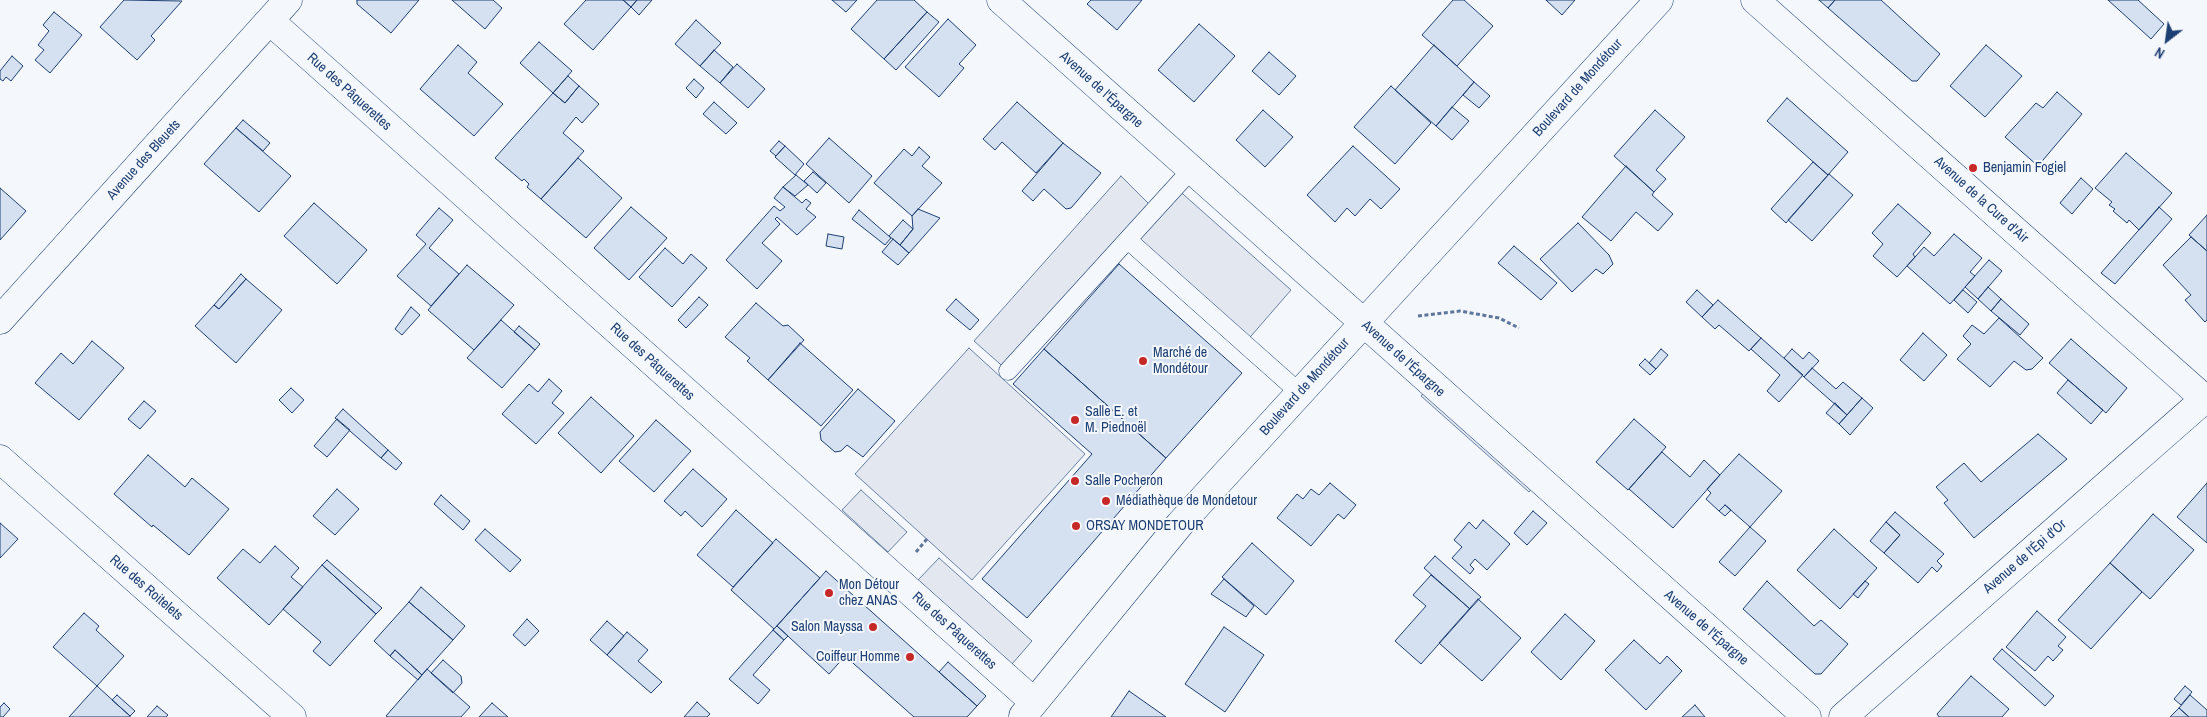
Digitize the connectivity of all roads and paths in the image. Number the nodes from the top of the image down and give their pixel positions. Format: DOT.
graph roads {
  1 [pos="288,0"];
  2 [pos="1001,0"];
  3 [pos="1659,0"];
  4 [pos="1755,0"];
  5 [pos="270,21"];
  6 [pos="1191,170"];
  7 [pos="1128,240"];
  8 [pos="1401,282"];
  9 [pos="0,320"];
  10 [pos="1363,324"];
  11 [pos="1519,328"];
  12 [pos="1008,372"];
  13 [pos="1301,394"];
  14 [pos="2206,399"];
  15 [pos="0,459"];
  16 [pos="1028,710"];
  17 [pos="292,717"];
  18 [pos="1807,717"];
  19 [pos="1842,717"];
  1 -- 5 [label="street, Avenue des Bleuets"];
  2 -- 6 [label="street, Avenue de l'Épargne"];
  3 -- 8 [label="street, Boulevard de Mondétour"];
  4 -- 14 [label="street, Avenue de la Cure d'Air"];
  5 -- 9 [label="street, Avenue des Bleuets"];
  5 -- 16 [label="street, Rue des Pâquerettes"];
  6 -- 7 [label="lane"];
  6 -- 10 [label="street, Avenue de l'Épargne"];
  7 -- 12 [label="lane"];
  7 -- 13 [label="lane"];
  8 -- 10 [label="street, Boulevard de Mondétour"];
  8 -- 11 [label="path"];
  10 -- 13 [label="street, Boulevard de Mondétour"];
  10 -- 18 [label="street, Avenue de l'Épargne"];
  13 -- 16 [label="street, Boulevard de Mondétour"];
  14 -- 19 [label="street, Avenue de l'Épi d'Or"];
  15 -- 17 [label="street, Rue des Roitelets"];
}
